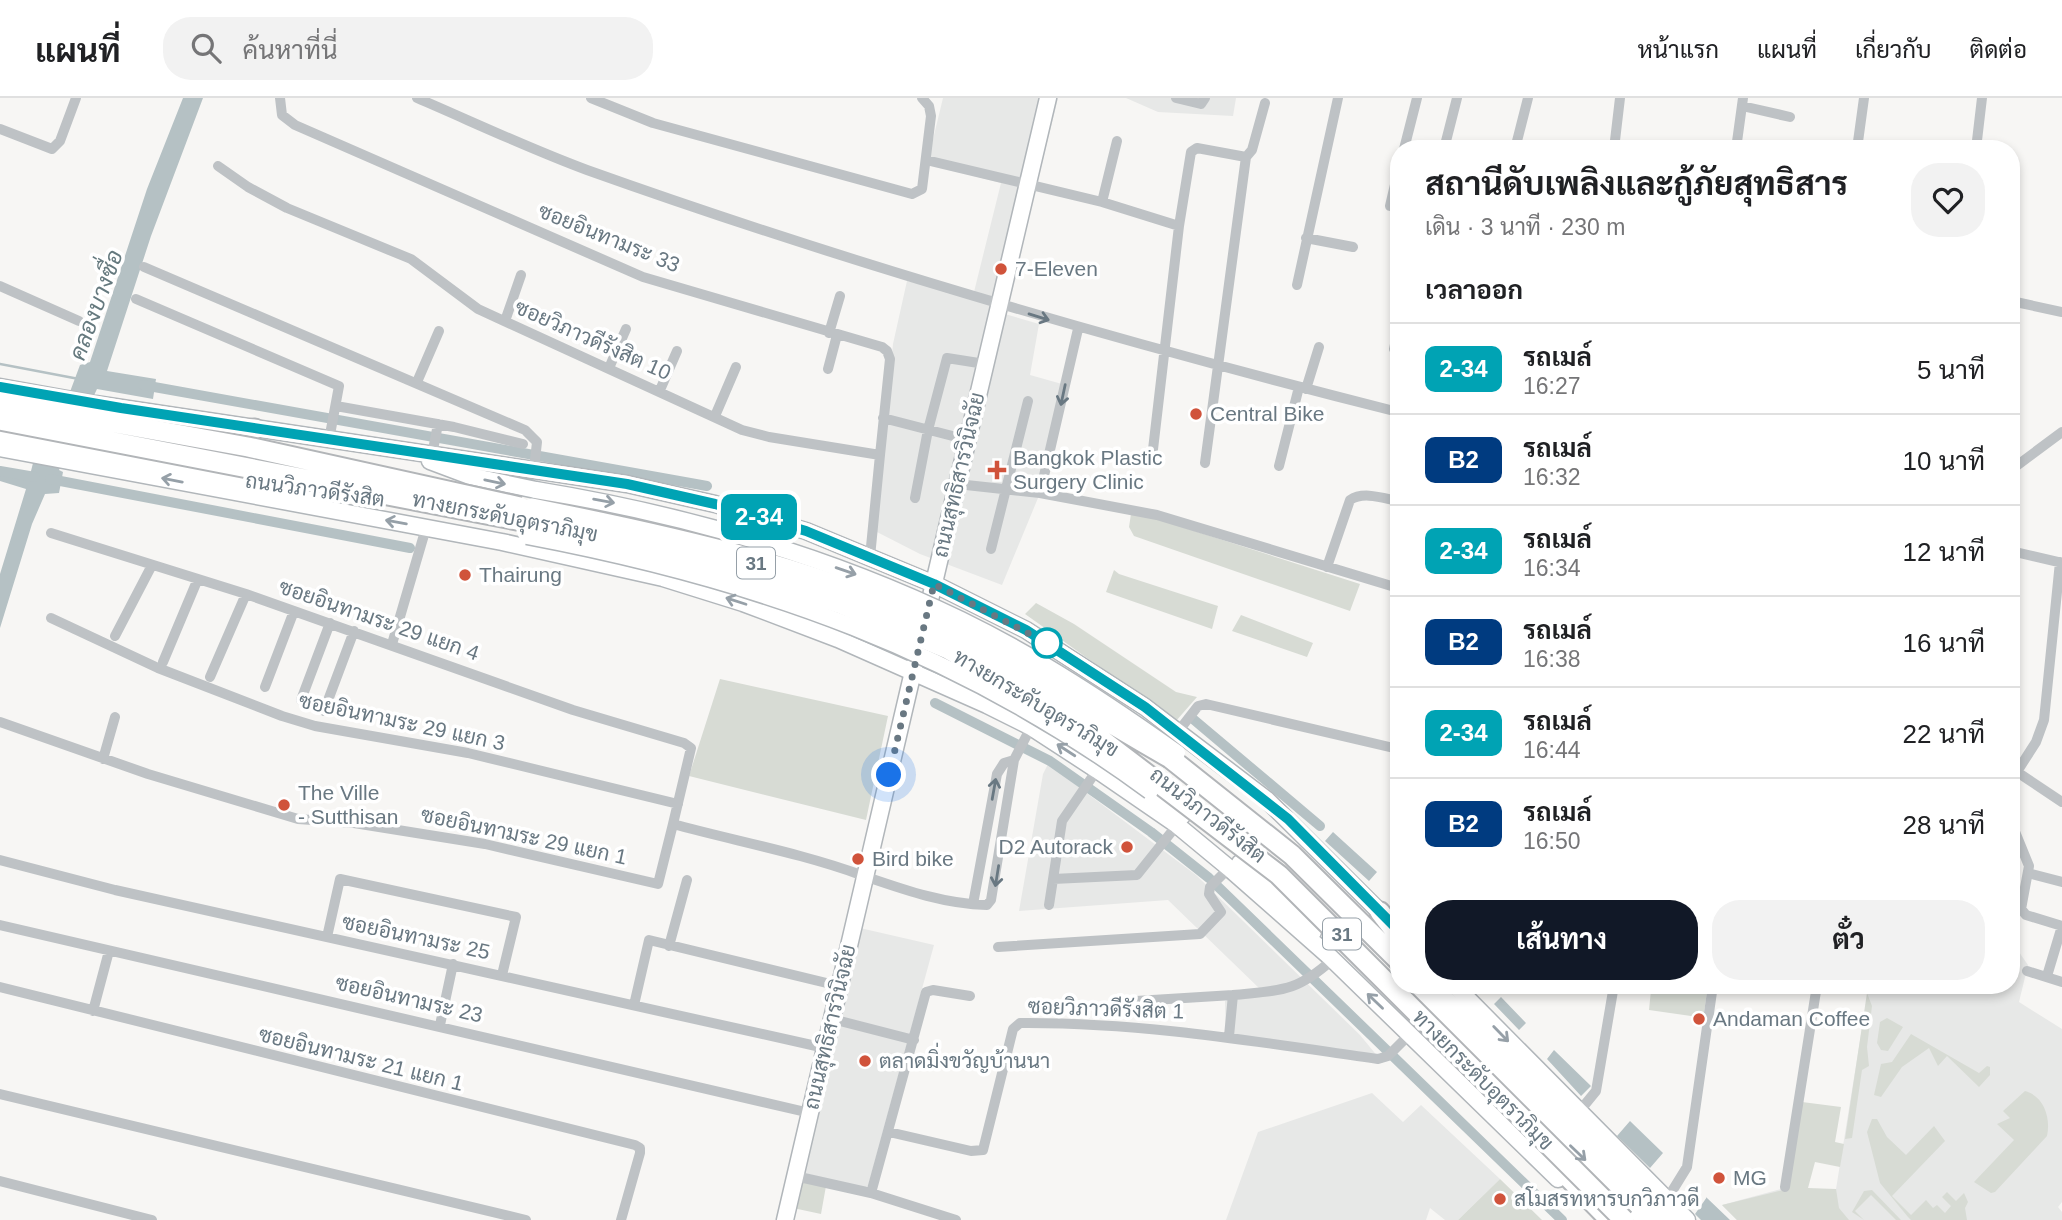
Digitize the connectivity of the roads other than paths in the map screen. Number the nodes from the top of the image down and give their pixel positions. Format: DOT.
graph roads {
  1 [pos="76,98"];
  2 [pos="280,98"];
  3 [pos="416,98"];
  4 [pos="591,98"];
  5 [pos="922,98"];
  6 [pos="1048,98"];
  7 [pos="1175,98"];
  8 [pos="1205,98"];
  9 [pos="1338,98"];
  10 [pos="1417,98"];
  11 [pos="1457,98"];
  12 [pos="1528,98"];
  13 [pos="1620,98"];
  14 [pos="1864,98"];
  15 [pos="1982,98"];
  16 [pos="1742,102"];
  17 [pos="1265,103"];
  18 [pos="1790,117"];
  19 [pos="0,129"];
  20 [pos="1406,140"];
  21 [pos="1446,140"];
  22 [pos="1517,140"];
  23 [pos="1615,140"];
  24 [pos="1737,140"];
  25 [pos="1858,140"];
  26 [pos="1977,140"];
  27 [pos="1117,141"];
  28 [pos="1246,157"];
  29 [pos="926,160"];
  30 [pos="218,166"];
  31 [pos="1028,183"];
  32 [pos="1102,202"];
  33 [pos="1179,226"];
  34 [pos="1306,238"];
  35 [pos="1353,247"];
  36 [pos="145,267"];
  37 [pos="521,275"];
  38 [pos="1297,285"];
  39 [pos="0,286"];
  40 [pos="840,296"];
  41 [pos="136,299"];
  42 [pos="2020,303"];
  43 [pos="999,305"];
  44 [pos="2062,312"];
  45 [pos="79,321"];
  46 [pos="505,321"];
  47 [pos="626,329"];
  48 [pos="1078,329"];
  49 [pos="439,331"];
  50 [pos="833,334"];
  51 [pos="1319,347"];
  52 [pos="677,351"];
  53 [pos="1164,351"];
  54 [pos="985,364"];
  55 [pos="1217,365"];
  56 [pos="736,367"];
  57 [pos="609,368"];
  58 [pos="828,369"];
  59 [pos="417,382"];
  60 [pos="0,387"];
  61 [pos="1302,388"];
  62 [pos="660,390"];
  63 [pos="1028,401"];
  64 [pos="0,404"];
  65 [pos="62,408"];
  66 [pos="335,409"];
  67 [pos="1390,410"];
  68 [pos="91,413"];
  69 [pos="715,416"];
  70 [pos="883,418"];
  71 [pos="0,420"];
  72 [pos="126,428"];
  73 [pos="255,429"];
  74 [pos="928,430"];
  75 [pos="2062,432"];
  76 [pos="330,433"];
  77 [pos="0,435"];
  78 [pos="435,440"];
  79 [pos="968,440"];
  80 [pos="523,444"];
  81 [pos="0,448"];
  82 [pos="43,449"];
  83 [pos="409,452"];
  84 [pos="72,455"];
  85 [pos="880,455"];
  86 [pos="1152,458"];
  87 [pos="535,461"];
  88 [pos="1205,463"];
  89 [pos="2020,463"];
  90 [pos="1279,466"];
  91 [pos="957,484"];
  92 [pos="1006,489"];
  93 [pos="1040,493"];
  94 [pos="915,498"];
  95 [pos="1390,500"];
  96 [pos="531,514"];
  97 [pos="431,529"];
  98 [pos="806,531"];
  99 [pos="51,533"];
  100 [pos="990,549"];
  101 [pos="2020,553"];
  102 [pos="866,555"];
  103 [pos="2061,563"];
  104 [pos="151,567"];
  105 [pos="1327,567"];
  106 [pos="197,581"];
  107 [pos="934,584"];
  108 [pos="1390,586"];
  109 [pos="246,594"];
  110 [pos="295,611"];
  111 [pos="782,617"];
  112 [pos="51,618"];
  113 [pos="330,623"];
  114 [pos="1026,630"];
  115 [pos="354,631"];
  116 [pos="114,636"];
  117 [pos="838,639"];
  118 [pos="393,644"];
  119 [pos="1074,660"];
  120 [pos="163,662"];
  121 [pos="913,671"];
  122 [pos="210,677"];
  123 [pos="264,687"];
  124 [pos="301,699"];
  125 [pos="987,705"];
  126 [pos="324,711"];
  127 [pos="115,717"];
  128 [pos="0,722"];
  129 [pos="1178,733"];
  130 [pos="1025,742"];
  131 [pos="1390,747"];
  132 [pos="1173,755"];
  133 [pos="103,759"];
  134 [pos="2020,764"];
  135 [pos="1093,775"];
  136 [pos="2020,778"];
  137 [pos="1155,784"];
  138 [pos="2062,802"];
  139 [pos="678,804"];
  140 [pos="673,824"];
  141 [pos="1168,836"];
  142 [pos="2020,842"];
  143 [pos="0,860"];
  144 [pos="1224,873"];
  145 [pos="2028,873"];
  146 [pos="866,877"];
  147 [pos="1053,879"];
  148 [pos="687,880"];
  149 [pos="2062,882"];
  150 [pos="1356,887"];
  151 [pos="973,904"];
  152 [pos="1049,905"];
  153 [pos="1380,912"];
  154 [pos="1390,924"];
  155 [pos="0,925"];
  156 [pos="2062,926"];
  157 [pos="327,937"];
  158 [pos="669,946"];
  159 [pos="998,947"];
  160 [pos="109,951"];
  161 [pos="1390,952"];
  162 [pos="1331,958"];
  163 [pos="453,964"];
  164 [pos="1390,969"];
  165 [pos="2027,971"];
  166 [pos="502,975"];
  167 [pos="2047,976"];
  168 [pos="2062,982"];
  169 [pos="1390,983"];
  170 [pos="839,986"];
  171 [pos="1390,986"];
  172 [pos="0,987"];
  173 [pos="1398,994"];
  174 [pos="1400,994"];
  175 [pos="1416,994"];
  176 [pos="1437,994"];
  177 [pos="1446,994"];
  178 [pos="1463,994"];
  179 [pos="1612,994"];
  180 [pos="1712,994"];
  181 [pos="1816,994"];
  182 [pos="1233,995"];
  183 [pos="970,996"];
  184 [pos="1120,1002"];
  185 [pos="634,1005"];
  186 [pos="93,1011"];
  187 [pos="1465,1017"];
  188 [pos="832,1019"];
  189 [pos="439,1025"];
  190 [pos="1410,1034"];
  191 [pos="1229,1036"];
  192 [pos="914,1040"];
  193 [pos="825,1048"];
  194 [pos="1466,1093"];
  195 [pos="0,1094"];
  196 [pos="1502,1112"];
  197 [pos="810,1113"];
  198 [pos="1578,1113"];
  199 [pos="888,1132"];
  200 [pos="795,1176"];
  201 [pos="0,1181"];
  202 [pos="1785,1186"];
  203 [pos="871,1193"];
  204 [pos="1668,1210"];
  205 [pos="152,1220"];
  206 [pos="526,1220"];
  207 [pos="621,1220"];
  208 [pos="785,1220"];
  209 [pos="956,1220"];
  210 [pos="1599,1220"];
  211 [pos="1610,1220"];
  212 [pos="1624,1220"];
  213 [pos="1647,1220"];
  214 [pos="1687,1220"];
  1 -- 19 [label="street"];
  2 -- 50 [label="street, ซอยอินทามระ 33"];
  3 -- 43 [label="street"];
  4 -- 29 [label="street"];
  5 -- 29 [label="street"];
  6 -- 31 [label="main road, ถนนสุทธิสารวินิจฉัย"];
  7 -- 8 [label="street"];
  9 -- 34 [label="street"];
  10 -- 20 [label="street"];
  11 -- 21 [label="street"];
  12 -- 22 [label="street"];
  13 -- 23 [label="street"];
  14 -- 25 [label="street"];
  15 -- 26 [label="street"];
  16 -- 18 [label="street"];
  16 -- 24 [label="street"];
  17 -- 28 [label="street"];
  27 -- 32 [label="street"];
  28 -- 33 [label="street"];
  28 -- 55 [label="street"];
  29 -- 31 [label="street"];
  30 -- 46 [label="street, ซอยวิภาวดีรังสิต 10"];
  31 -- 32 [label="street"];
  31 -- 43 [label="main road, ถนนสุทธิสารวินิจฉัย"];
  32 -- 33 [label="street"];
  33 -- 53 [label="street"];
  34 -- 35 [label="street"];
  34 -- 38 [label="street"];
  36 -- 59 [label="street"];
  37 -- 46 [label="street"];
  39 -- 45 [label="street"];
  40 -- 50 [label="street"];
  41 -- 66 [label="street"];
  42 -- 44 [label="street"];
  43 -- 48 [label="street, one-way"];
  43 -- 54 [label="main road, ถนนสุทธิสารวินิจฉัย"];
  46 -- 57 [label="street, ซอยวิภาวดีรังสิต 10"];
  47 -- 57 [label="street"];
  48 -- 53 [label="street"];
  48 -- 93 [label="street, one-way"];
  49 -- 59 [label="street"];
  50 -- 58 [label="street"];
  50 -- 70 [label="street, ซอยอินทามระ 33"];
  51 -- 61 [label="street"];
  52 -- 62 [label="street"];
  53 -- 55 [label="street"];
  53 -- 86 [label="street"];
  54 -- 74 [label="street"];
  54 -- 79 [label="main road, ถนนสุทธิสารวินิจฉัย"];
  55 -- 61 [label="street"];
  55 -- 88 [label="street"];
  56 -- 69 [label="street"];
  57 -- 62 [label="street, ซอยวิภาวดีรังสิต 10"];
  59 -- 87 [label="street"];
  60 -- 65 [label="main road, ถนนวิภาวดีรังสิต / 31"];
  61 -- 67 [label="street"];
  61 -- 90 [label="street"];
  62 -- 69 [label="street, ซอยวิภาวดีรังสิต 10"];
  63 -- 92 [label="street"];
  64 -- 65 [label="highway, ถนนวิภาวดีรังสิต / 31"];
  64 -- 164 [label="highway, ทางยกระดับอุตราภิมุข / 31, bridge"];
  65 -- 68 [label="highway, ถนนวิภาวดีรังสิต / 31, bridge"];
  66 -- 76 [label="street"];
  66 -- 78 [label="street"];
  68 -- 72 [label="highway, ถนนวิภาวดีรังสิต / 31"];
  68 -- 73 [label="main road, ถนนวิภาวดีรังสิต / 31"];
  69 -- 85 [label="street, ซอยวิภาวดีรังสิต 10"];
  70 -- 74 [label="street"];
  70 -- 85 [label="street, ซอยอินทามระ 33"];
  71 -- 171 [label="highway, ทางยกระดับอุตราภิมุข / 31, bridge"];
  72 -- 73 [label="highway"];
  72 -- 96 [label="highway, ถนนวิภาวดีรังสิต / 31"];
  73 -- 76 [label="main road, ถนนวิภาวดีรังสิต / 31"];
  74 -- 79 [label="street"];
  74 -- 94 [label="street"];
  75 -- 89 [label="street"];
  76 -- 83 [label="main road, ถนนวิภาวดีรังสิต / 31"];
  77 -- 82 [label="highway, ถนนวิภาวดีรังสิต / 31"];
  78 -- 80 [label="street"];
  78 -- 83 [label="main road, ถนนวิภาวดีรังสิต / 31"];
  78 -- 87 [label="main road, ถนนวิภาวดีรังสิต / 31"];
  79 -- 91 [label="main road, ถนนสุทธิสารวินิจฉัย"];
  81 -- 82 [label="main road, ถนนวิภาวดีรังสิต / 31"];
  82 -- 84 [label="highway, ถนนวิภาวดีรังสิต / 31"];
  83 -- 96 [label="main road, 31, one-way"];
  84 -- 96 [label="highway, ถนนวิภาวดีรังสิต / 31"];
  97 -- 84 [label="main road, ถนนวิภาวดีรังสิต / 31, one-way"];
  85 -- 102 [label="street"];
  87 -- 98 [label="main road, ถนนวิภาวดีรังสิต / 31"];
  91 -- 92 [label="street"];
  91 -- 107 [label="main road, ถนนสุทธิสารวินิจฉัย"];
  92 -- 93 [label="street"];
  92 -- 100 [label="street"];
  93 -- 105 [label="street"];
  95 -- 105 [label="street"];
  96 -- 97 [label="main road, 31"];
  96 -- 132 [label="highway, ถนนวิภาวดีรังสิต / 31, one-way, bridge"];
  96 -- 137 [label="highway, ถนนวิภาวดีรังสิต / 31, bridge"];
  111 -- 97 [label="main road, ถนนวิภาวดีรังสิต / 31, one-way"];
  97 -- 118 [label="street"];
  98 -- 102 [label="main road, ถนนวิภาวดีรังสิต / 31"];
  98 -- 111 [label="main road"];
  99 -- 104 [label="street, ซอยอินทามระ 29 แยก 4"];
  101 -- 103 [label="street"];
  102 -- 107 [label="main road, ถนนวิภาวดีรังสิต / 31"];
  102 -- 117 [label="main road"];
  103 -- 134 [label="street"];
  104 -- 106 [label="street, ซอยอินทามระ 29 แยก 4"];
  104 -- 116 [label="street"];
  105 -- 108 [label="street"];
  106 -- 109 [label="street, ซอยอินทามระ 29 แยก 4"];
  106 -- 120 [label="street"];
  107 -- 114 [label="main road, ถนนวิภาวดีรังสิต / 31"];
  107 -- 121 [label="main road, ถนนสุทธิสารวินิจฉัย"];
  109 -- 110 [label="street, ซอยอินทามระ 29 แยก 4"];
  109 -- 122 [label="street"];
  110 -- 113 [label="street, ซอยอินทามระ 29 แยก 4"];
  110 -- 123 [label="street"];
  111 -- 117 [label="main road, ถนนวิภาวดีรังสิต / 31"];
  112 -- 139 [label="street, ซอยอินทามระ 29 แยก 3"];
  113 -- 115 [label="street, ซอยอินทามระ 29 แยก 4"];
  113 -- 124 [label="street"];
  114 -- 119 [label="main road, ถนนวิภาวดีรังสิต / 31"];
  114 -- 125 [label="main road"];
  115 -- 118 [label="street, ซอยอินทามระ 29 แยก 4"];
  115 -- 126 [label="street"];
  117 -- 121 [label="main road, ถนนวิภาวดีรังสิต / 31"];
  118 -- 139 [label="street, ซอยอินทามระ 29 แยก 4"];
  119 -- 129 [label="main road, ถนนวิภาวดีรังสิต / 31"];
  119 -- 130 [label="main road"];
  121 -- 125 [label="main road, ถนนวิภาวดีรังสิต / 31"];
  121 -- 146 [label="main road, ถนนสุทธิสารวินิจฉัย"];
  125 -- 130 [label="main road, ถนนวิภาวดีรังสิต / 31"];
  127 -- 133 [label="street"];
  128 -- 133 [label="street, ซอยอินทามระ 29 แยก 1"];
  129 -- 131 [label="street"];
  129 -- 150 [label="main road, ถนนวิภาวดีรังสิต / 31"];
  135 -- 130 [label="main road, ถนนวิภาวดีรังสิต / 31, one-way"];
  151 -- 130 [label="street, one-way"];
  130 -- 151 [label="street, one-way"];
  132 -- 150 [label="main road, 31"];
  132 -- 161 [label="highway, ถนนวิภาวดีรังสิต / 31"];
  133 -- 140 [label="street, ซอยอินทามระ 29 แยก 1"];
  135 -- 141 [label="main road, ถนนวิภาวดีรังสิต / 31"];
  135 -- 147 [label="street"];
  136 -- 138 [label="street"];
  137 -- 162 [label="main road, 31"];
  137 -- 169 [label="highway, ถนนวิภาวดีรังสิต / 31"];
  139 -- 140 [label="street"];
  140 -- 146 [label="street"];
  141 -- 144 [label="main road, ถนนวิภาวดีรังสิต / 31"];
  141 -- 147 [label="street"];
  142 -- 145 [label="street"];
  143 -- 157 [label="street, ซอยอินทามระ 25"];
  144 -- 159 [label="street"];
  144 -- 162 [label="main road, ถนนวิภาวดีรังสิต / 31"];
  145 -- 149 [label="street"];
  145 -- 156 [label="street"];
  146 -- 151 [label="street"];
  146 -- 170 [label="main road, ถนนสุทธิสารวินิจฉัย"];
  147 -- 152 [label="street"];
  148 -- 158 [label="street"];
  150 -- 153 [label="main road, ถนนวิภาวดีรังสิต / 31"];
  153 -- 154 [label="highway"];
  155 -- 160 [label="street, ซอยอินทามระ 23"];
  156 -- 167 [label="street"];
  157 -- 163 [label="street, ซอยอินทามระ 25"];
  157 -- 166 [label="street"];
  158 -- 170 [label="street"];
  158 -- 185 [label="street"];
  160 -- 186 [label="street"];
  160 -- 189 [label="street, ซอยอินทามระ 23"];
  162 -- 182 [label="street"];
  190 -- 162 [label="main road, ถนนวิภาวดีรังสิต / 31, one-way"];
  163 -- 166 [label="street, ซอยอินทามระ 25"];
  163 -- 189 [label="street"];
  165 -- 167 [label="street"];
  166 -- 185 [label="street, ซอยอินทามระ 25"];
  167 -- 168 [label="street"];
  170 -- 188 [label="main road, ถนนสุทธิสารวินิจฉัย"];
  172 -- 186 [label="street, ซอยอินทามระ 21 แยก 1"];
  173 -- 212 [label="highway, ทางยกระดับอุตราภิมุข / 31, bridge"];
  174 -- 196 [label="highway, ถนนวิภาวดีรังสิต / 31"];
  175 -- 213 [label="highway, ทางยกระดับอุตราภิมุข, one-way"];
  176 -- 187 [label="highway"];
  177 -- 187 [label="highway"];
  178 -- 198 [label="main road, one-way"];
  179 -- 198 [label="street"];
  180 -- 204 [label="street"];
  181 -- 202 [label="street"];
  182 -- 184 [label="street"];
  182 -- 191 [label="street"];
  183 -- 192 [label="street"];
  185 -- 193 [label="street, ซอยอินทามระ 25"];
  186 -- 207 [label="street, ซอยอินทามระ 21 แยก 1"];
  187 -- 204 [label="highway"];
  188 -- 192 [label="street"];
  188 -- 193 [label="main road, ถนนสุทธิสารวินิจฉัย"];
  189 -- 197 [label="street, ซอยอินทามระ 23"];
  190 -- 191 [label="street, ซอยวิภาวดีรังสิต 1"];
  190 -- 194 [label="main road, ถนนวิภาวดีรังสิต / 31"];
  191 -- 199 [label="street, ซอยวิภาวดีรังสิต 1"];
  192 -- 199 [label="street"];
  193 -- 197 [label="main road, ถนนสุทธิสารวินิจฉัย"];
  194 -- 196 [label="highway"];
  194 -- 210 [label="main road, ถนนวิภาวดีรังสิต / 31"];
  195 -- 206 [label="street"];
  196 -- 211 [label="highway, ถนนวิภาวดีรังสิต / 31"];
  197 -- 200 [label="main road, ถนนสุทธิสารวินิจฉัย"];
  198 -- 204 [label="main road"];
  199 -- 203 [label="street"];
  200 -- 203 [label="street"];
  200 -- 208 [label="main road, ถนนสุทธิสารวินิจฉัย"];
  201 -- 205 [label="street"];
  203 -- 209 [label="street"];
  204 -- 214 [label="main road"];
}
